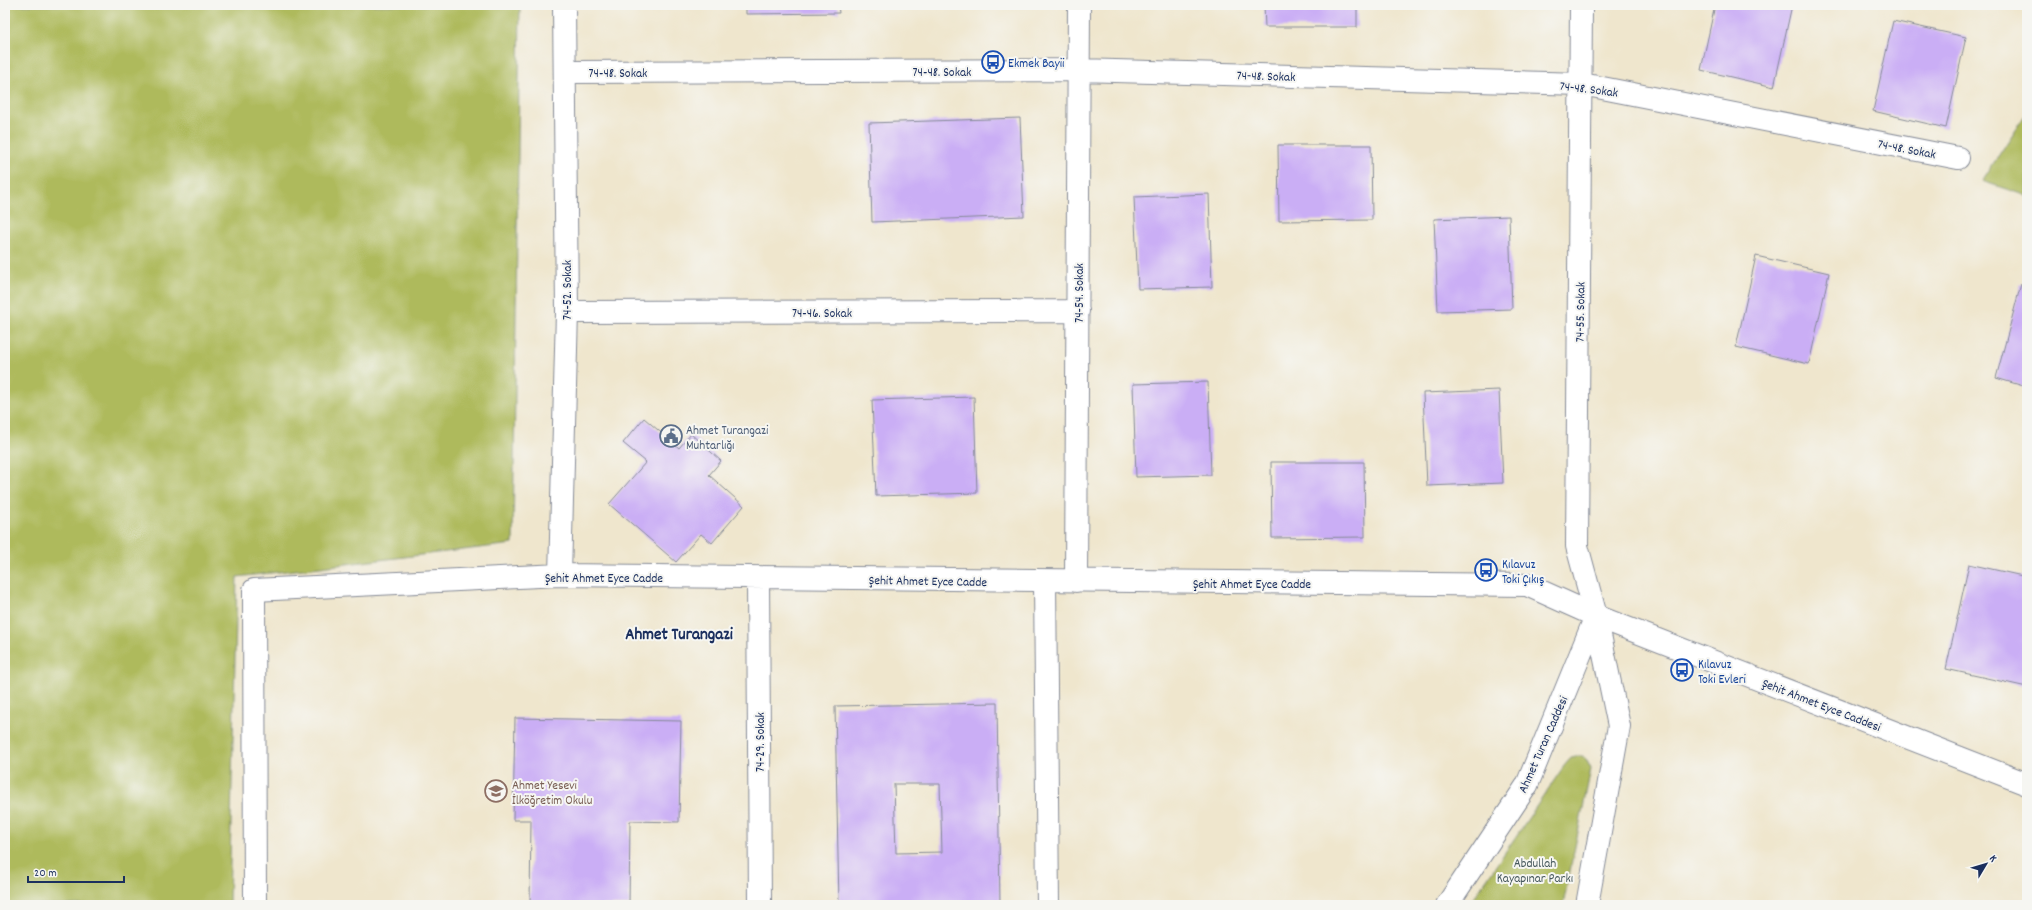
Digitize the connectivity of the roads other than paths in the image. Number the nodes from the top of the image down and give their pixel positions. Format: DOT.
graph roads {
  1 [pos="564,5"];
  2 [pos="1079,5"];
  3 [pos="1581,5"];
  4 [pos="1079,70"];
  5 [pos="566,72"];
  6 [pos="1582,84"];
  7 [pos="1958,158"];
  8 [pos="566,312"];
  9 [pos="1078,312"];
  10 [pos="560,575"];
  11 [pos="758,578"];
  12 [pos="1046,581"];
  13 [pos="1076,581"];
  14 [pos="1596,616"];
  15 [pos="2027,784"];
  16 [pos="255,905"];
  17 [pos="760,905"];
  18 [pos="1048,905"];
  19 [pos="1447,905"];
  20 [pos="1587,905"];
  1 -- 5 [label="street, 74-52. Sokak"];
  2 -- 4 [label="street, 74-54. Sokak"];
  3 -- 6 [label="street, 74-55. Sokak"];
  4 -- 5 [label="street, 74-48. Sokak"];
  4 -- 6 [label="street, 74-48. Sokak"];
  4 -- 9 [label="street, 74-54. Sokak"];
  5 -- 8 [label="street, 74-52. Sokak"];
  6 -- 7 [label="street, 74-48. Sokak"];
  6 -- 14 [label="street, 74-55. Sokak"];
  8 -- 9 [label="street, 74-46. Sokak"];
  8 -- 10 [label="street, 74-52. Sokak"];
  9 -- 13 [label="street, 74-54. Sokak"];
  10 -- 11 [label="street, Şehit Ahmet Eyce Cadde"];
  10 -- 16 [label="street, Şehit Ahmet Eyce Cadde"];
  11 -- 12 [label="street, Şehit Ahmet Eyce Cadde"];
  11 -- 17 [label="street, 74-29. Sokak"];
  12 -- 13 [label="street, Şehit Ahmet Eyce Cadde"];
  12 -- 18 [label="street"];
  13 -- 14 [label="street, Şehit Ahmet Eyce Cadde"];
  14 -- 15 [label="street, Şehit Ahmet Eyce Caddesi"];
  14 -- 19 [label="street, Ahmet Turan Caddesi"];
  14 -- 20 [label="street, 74-55. Sokak"];
}
